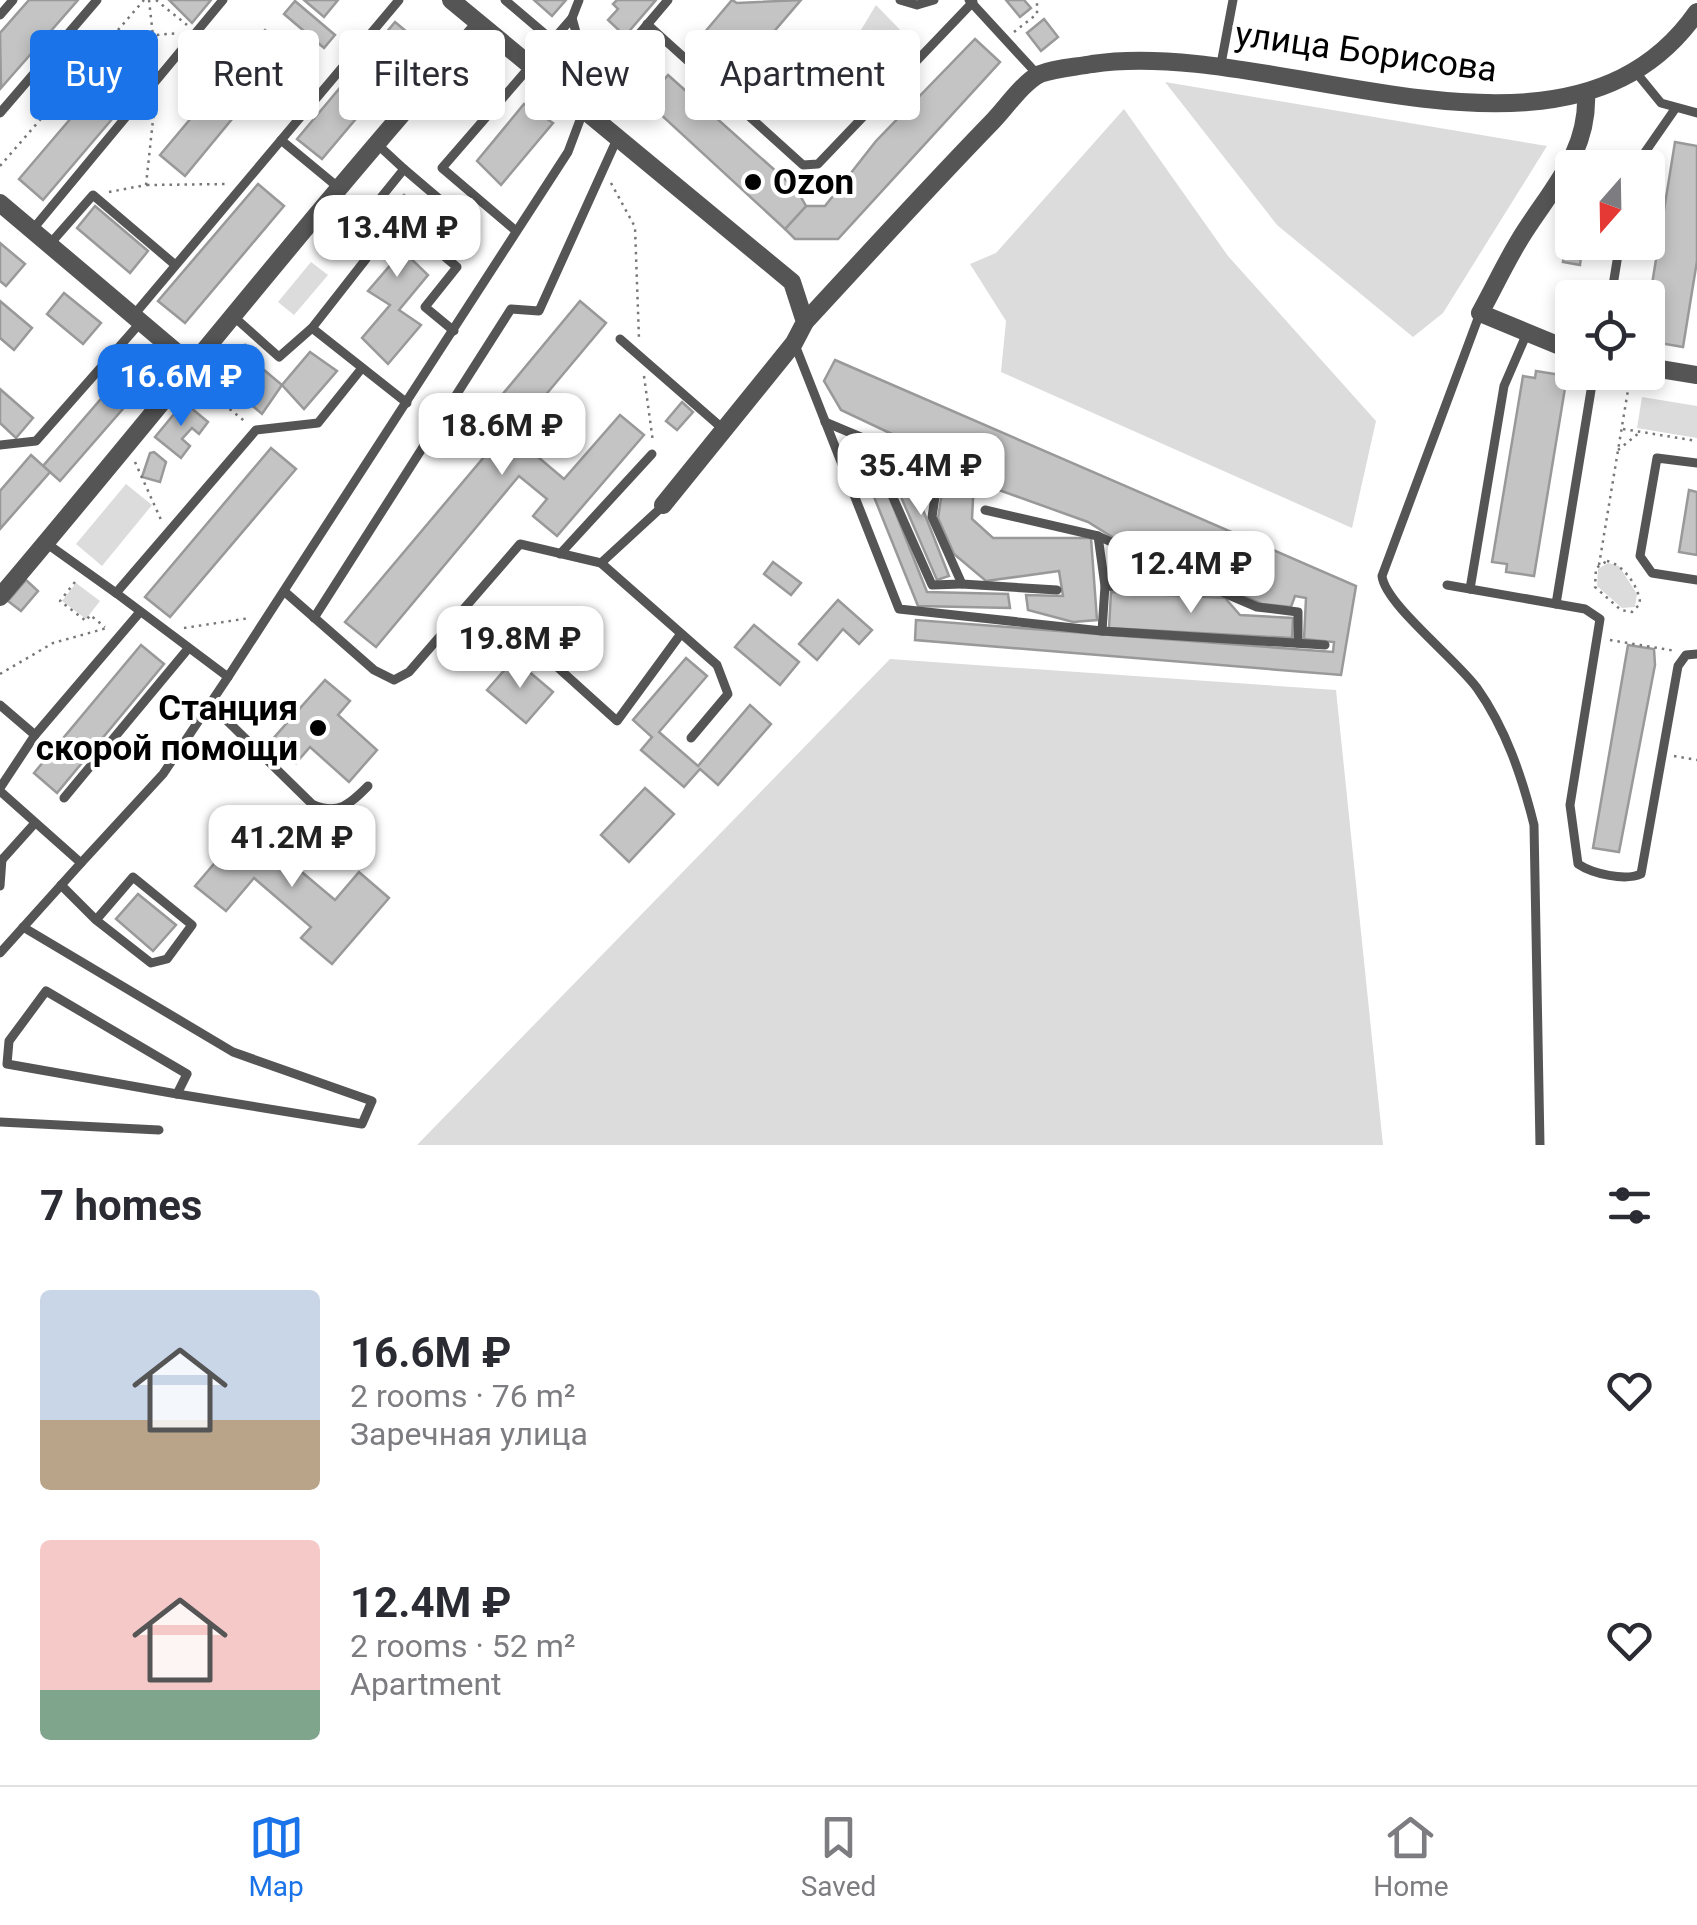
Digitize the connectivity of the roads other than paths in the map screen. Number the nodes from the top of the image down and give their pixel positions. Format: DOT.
graph roads {
  1 [pos="13,0"];
  2 [pos="97,0"];
  3 [pos="222,0"];
  4 [pos="399,0"];
  5 [pos="506,0"];
  6 [pos="579,0"];
  7 [pos="668,0"];
  8 [pos="900,0"];
  9 [pos="934,0"];
  10 [pos="1234,0"];
  11 [pos="970,1"];
  12 [pos="462,4"];
  13 [pos="1697,12"];
  14 [pos="0,15"];
  15 [pos="572,18"];
  16 [pos="647,24"];
  17 [pos="480,25"];
  18 [pos="540,30"];
  19 [pos="561,30"];
  20 [pos="575,30"];
  21 [pos="642,30"];
  22 [pos="525,61"];
  23 [pos="1221,64"];
  24 [pos="1634,70"];
  25 [pos="525,71"];
  26 [pos="1038,75"];
  27 [pos="1586,93"];
  28 [pos="2,107"];
  29 [pos="1675,109"];
  30 [pos="1697,112"];
  31 [pos="578,120"];
  32 [pos="598,120"];
  33 [pos="618,137"];
  34 [pos="281,140"];
  35 [pos="377,144"];
  36 [pos="1647,150"];
  37 [pos="442,168"];
  38 [pos="404,169"];
  39 [pos="78,175"];
  40 [pos="425,186"];
  41 [pos="338,188"];
  42 [pos="93,196"];
  43 [pos="0,204"];
  44 [pos="516,230"];
  45 [pos="32,231"];
  46 [pos="49,245"];
  47 [pos="173,263"];
  48 [pos="230,314"];
  49 [pos="1480,314"];
  50 [pos="137,319"];
  51 [pos="805,322"];
  52 [pos="312,328"];
  53 [pos="454,331"];
  54 [pos="1527,333"];
  55 [pos="620,340"];
  56 [pos="794,343"];
  57 [pos="1555,344"];
  58 [pos="194,366"];
  59 [pos="362,368"];
  60 [pos="1665,370"];
  61 [pos="1697,375"];
  62 [pos="1591,390"];
  63 [pos="408,404"];
  64 [pos="825,422"];
  65 [pos="722,428"];
  66 [pos="867,438"];
  67 [pos="0,445"];
  68 [pos="652,454"];
  69 [pos="1697,463"];
  70 [pos="663,506"];
  71 [pos="985,510"];
  72 [pos="1098,536"];
  73 [pos="46,543"];
  74 [pos="560,554"];
  75 [pos="600,564"];
  76 [pos="1697,580"];
  77 [pos="962,584"];
  78 [pos="1447,585"];
  79 [pos="1105,586"];
  80 [pos="1057,590"];
  81 [pos="1470,590"];
  82 [pos="285,592"];
  83 [pos="1222,592"];
  84 [pos="116,594"];
  85 [pos="0,596"];
  86 [pos="1556,604"];
  87 [pos="140,612"];
  88 [pos="314,618"];
  89 [pos="1102,631"];
  90 [pos="680,635"];
  91 [pos="1298,643"];
  92 [pos="1325,646"];
  93 [pos="535,647"];
  94 [pos="187,650"];
  95 [pos="1692,655"];
  96 [pos="228,677"];
  97 [pos="210,704"];
  98 [pos="0,705"];
  99 [pos="36,735"];
  100 [pos="691,738"];
  101 [pos="368,786"];
  102 [pos="0,790"];
  103 [pos="64,798"];
  104 [pos="36,823"];
  105 [pos="1,860"];
  106 [pos="80,863"];
  107 [pos="61,885"];
  108 [pos="0,886"];
  109 [pos="96,920"];
  110 [pos="22,927"];
  111 [pos="0,952"];
  112 [pos="0,1033"];
  113 [pos="9,1041"];
  114 [pos="178,1094"];
  115 [pos="0,1122"];
  116 [pos="160,1130"];
  117 [pos="1540,1145"];
  1 -- 14 [label="lane"];
  2 -- 28 [label="lane"];
  3 -- 39 [label="lane"];
  4 -- 34 [label="lane"];
  5 -- 18 [label="lane"];
  6 -- 15 [label="lane"];
  7 -- 16 [label="lane"];
  8 -- 9 [label="lane"];
  10 -- 23 [label="lane"];
  11 -- 16 [label="lane"];
  11 -- 26 [label="lane"];
  12 -- 17 [label="street"];
  13 -- 24 [label="street, улица Борисова"];
  15 -- 19 [label="lane"];
  15 -- 20 [label="lane"];
  16 -- 21 [label="lane"];
  17 -- 22 [label="street"];
  17 -- 35 [label="street"];
  23 -- 26 [label="street, улица Борисова"];
  23 -- 27 [label="street, улица Борисова"];
  24 -- 27 [label="street, улица Борисова"];
  24 -- 29 [label="lane"];
  25 -- 37 [label="lane"];
  26 -- 51 [label="street"];
  27 -- 49 [label="street"];
  29 -- 30 [label="lane"];
  29 -- 36 [label="lane"];
  31 -- 44 [label="lane"];
  32 -- 33 [label="street"];
  33 -- 51 [label="street"];
  33 -- 88 [label="lane"];
  34 -- 41 [label="lane"];
  34 -- 47 [label="lane"];
  35 -- 38 [label="lane"];
  35 -- 41 [label="street"];
  37 -- 40 [label="lane"];
  37 -- 44 [label="lane"];
  38 -- 40 [label="lane"];
  38 -- 52 [label="lane"];
  39 -- 42 [label="lane"];
  39 -- 45 [label="lane"];
  40 -- 53 [label="lane"];
  41 -- 48 [label="street"];
  42 -- 46 [label="lane"];
  42 -- 47 [label="lane"];
  43 -- 45 [label="street"];
  44 -- 53 [label="lane"];
  45 -- 46 [label="street"];
  46 -- 50 [label="street"];
  47 -- 50 [label="lane"];
  48 -- 52 [label="lane"];
  48 -- 58 [label="street"];
  49 -- 54 [label="street"];
  49 -- 117 [label="lane"];
  50 -- 58 [label="street"];
  50 -- 67 [label="lane"];
  51 -- 56 [label="street"];
  52 -- 59 [label="lane"];
  53 -- 63 [label="lane"];
  54 -- 57 [label="street"];
  54 -- 81 [label="lane"];
  55 -- 65 [label="lane"];
  56 -- 64 [label="lane"];
  56 -- 65 [label="street"];
  58 -- 73 [label="street"];
  59 -- 63 [label="lane"];
  59 -- 84 [label="lane"];
  60 -- 61 [label="street"];
  62 -- 86 [label="lane"];
  63 -- 82 [label="lane"];
  64 -- 66 [label="lane"];
  64 -- 89 [label="lane"];
  65 -- 70 [label="street"];
  66 -- 77 [label="lane"];
  66 -- 77 [label="lane"];
  68 -- 74 [label="lane"];
  69 -- 76 [label="lane"];
  70 -- 75 [label="lane"];
  71 -- 72 [label="lane"];
  72 -- 79 [label="lane"];
  72 -- 83 [label="lane"];
  73 -- 84 [label="lane"];
  73 -- 85 [label="street"];
  74 -- 75 [label="lane"];
  74 -- 88 [label="lane"];
  75 -- 90 [label="lane"];
  77 -- 80 [label="lane"];
  78 -- 81 [label="lane"];
  79 -- 83 [label="lane"];
  79 -- 89 [label="lane"];
  81 -- 86 [label="lane"];
  82 -- 88 [label="lane"];
  82 -- 96 [label="lane"];
  83 -- 91 [label="lane"];
  84 -- 87 [label="lane"];
  86 -- 95 [label="lane"];
  87 -- 94 [label="lane"];
  87 -- 99 [label="lane"];
  89 -- 91 [label="lane"];
  90 -- 93 [label="lane"];
  90 -- 100 [label="lane"];
  91 -- 92 [label="lane"];
  94 -- 96 [label="lane"];
  94 -- 103 [label="lane"];
  96 -- 97 [label="lane"];
  97 -- 101 [label="lane"];
  97 -- 106 [label="lane"];
  98 -- 99 [label="lane"];
  99 -- 102 [label="lane"];
  102 -- 104 [label="lane"];
  104 -- 105 [label="lane"];
  104 -- 106 [label="lane"];
  105 -- 108 [label="lane"];
  106 -- 107 [label="lane"];
  107 -- 109 [label="lane"];
  107 -- 110 [label="lane"];
  109 -- 109 [label="lane"];
  110 -- 111 [label="lane"];
  110 -- 114 [label="lane"];
  112 -- 113 [label="lane"];
  113 -- 114 [label="lane"];
  113 -- 114 [label="lane"];
  115 -- 116 [label="lane"];
}
